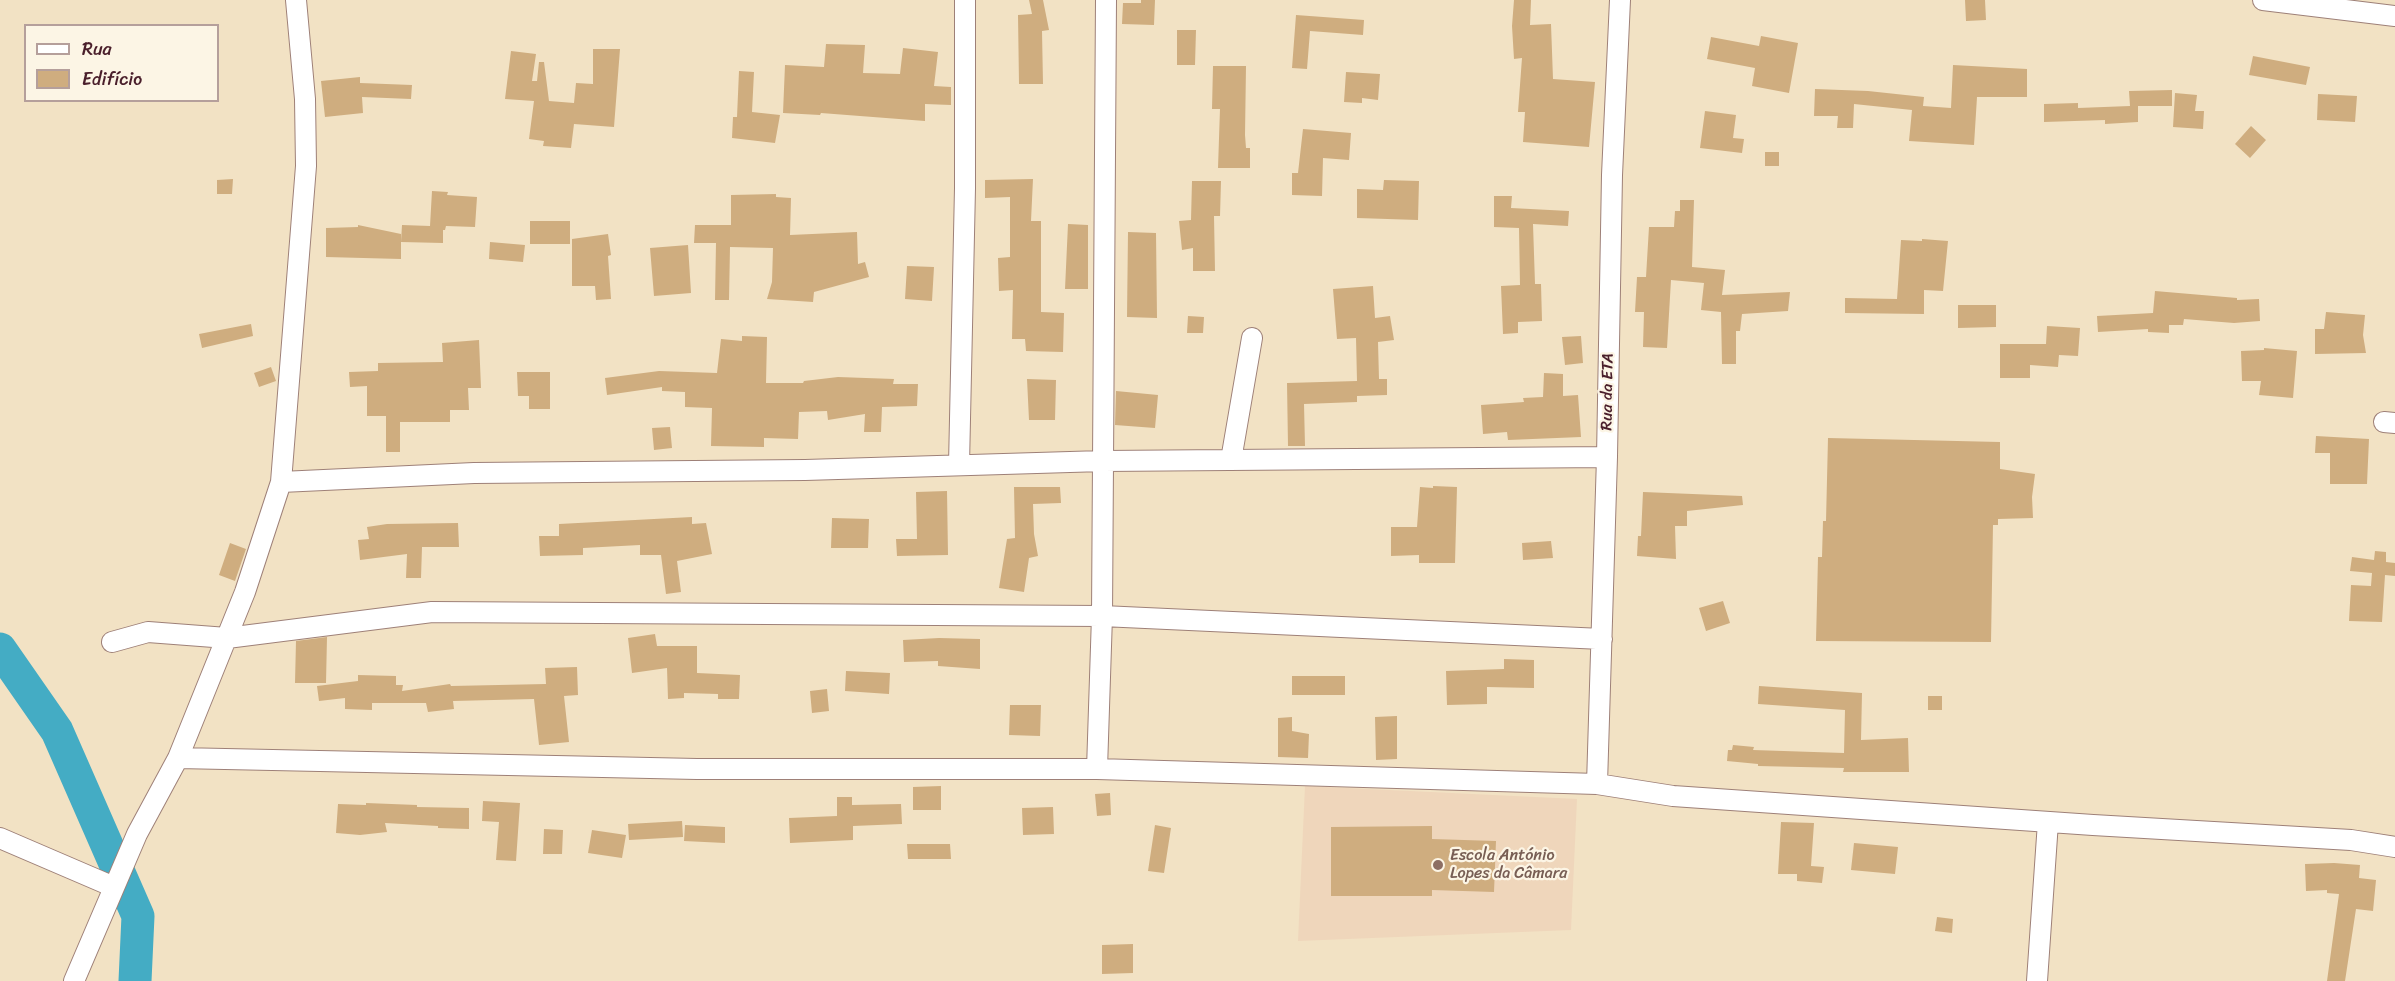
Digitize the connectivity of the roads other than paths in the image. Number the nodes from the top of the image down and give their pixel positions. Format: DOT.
graph roads {
  1 [pos="296,0"];
  2 [pos="965,0"];
  3 [pos="1106,0"];
  4 [pos="1620,0"];
  5 [pos="2263,0"];
  6 [pos="2395,16"];
  7 [pos="1252,338"];
  8 [pos="1607,457"];
  9 [pos="1231,460"];
  10 [pos="1103,461"];
  11 [pos="959,465"];
  12 [pos="281,482"];
  13 [pos="1102,616"];
  14 [pos="226,638"];
  15 [pos="1602,639"];
  16 [pos="112,642"];
  17 [pos="178,758"];
  18 [pos="1097,769"];
  19 [pos="1597,784"];
  20 [pos="2048,822"];
  21 [pos="0,838"];
  22 [pos="2395,847"];
  23 [pos="114,887"];
  24 [pos="74,981"];
  25 [pos="2037,981"];
  1 -- 12 [label="street"];
  2 -- 11 [label="street"];
  3 -- 10 [label="street"];
  4 -- 8 [label="street, Rua da ETA"];
  5 -- 6 [label="street"];
  7 -- 9 [label="street"];
  8 -- 9 [label="street"];
  8 -- 15 [label="street, Rua da ETA"];
  9 -- 10 [label="street"];
  10 -- 11 [label="street"];
  10 -- 13 [label="street"];
  11 -- 12 [label="street"];
  12 -- 14 [label="street"];
  13 -- 14 [label="street"];
  13 -- 15 [label="street"];
  13 -- 18 [label="street"];
  14 -- 16 [label="street"];
  14 -- 17 [label="street"];
  15 -- 19 [label="street, Rua da ETA"];
  17 -- 18 [label="street"];
  17 -- 23 [label="street"];
  18 -- 19 [label="street"];
  19 -- 20 [label="street"];
  20 -- 22 [label="street"];
  20 -- 25 [label="street"];
  21 -- 23 [label="street"];
  23 -- 24 [label="street"];
}
